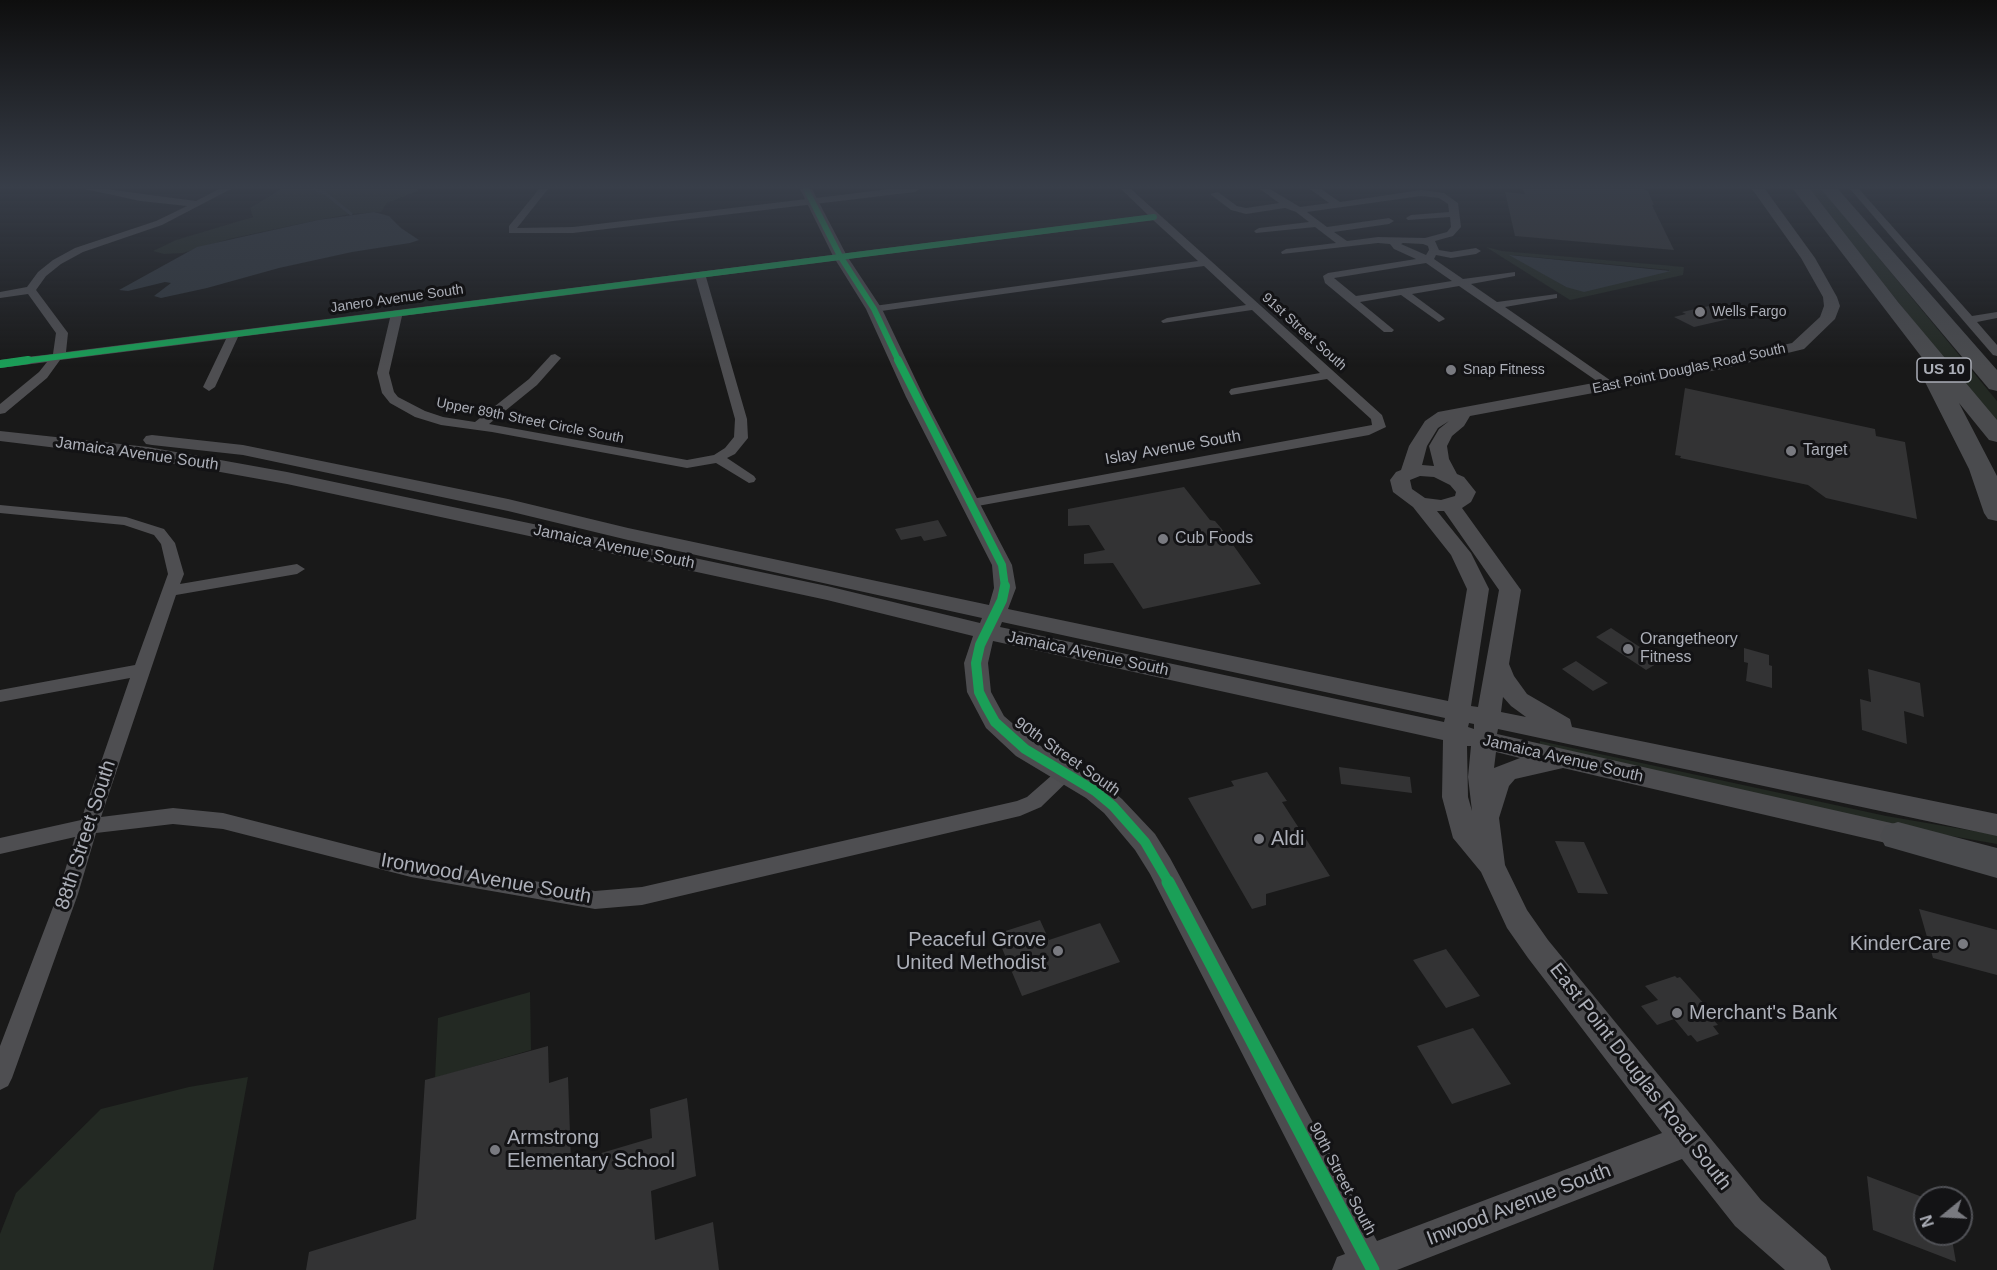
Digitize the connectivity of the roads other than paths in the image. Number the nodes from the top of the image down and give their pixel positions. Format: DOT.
graph roads {
  1 [pos="88,248"];
  2 [pos="836,248"];
  3 [pos="902,248"];
  4 [pos="1187,248"];
  5 [pos="1313,248"];
  6 [pos="1403,248"];
  7 [pos="1434,248"];
  8 [pos="1801,248"];
  9 [pos="1847,248"];
  10 [pos="1880,248"];
  11 [pos="1906,248"];
  12 [pos="1476,250"];
  13 [pos="1286,252"];
  14 [pos="840,256"];
  15 [pos="1431,256"];
  16 [pos="1203,263"];
  17 [pos="699,274"];
  18 [pos="1511,274"];
  19 [pos="1461,282"];
  20 [pos="31,290"];
  21 [pos="1402,291"];
  22 [pos="0,295"];
  23 [pos="1553,296"];
  24 [pos="1354,300"];
  25 [pos="1496,305"];
  26 [pos="1891,306"];
  27 [pos="1253,307"];
  28 [pos="874,309"];
  29 [pos="397,313"];
  30 [pos="1997,315"];
  31 [pos="1439,319"];
  32 [pos="1970,320"];
  33 [pos="1167,321"];
  34 [pos="1388,330"];
  35 [pos="234,334"];
  36 [pos="1997,352"];
  37 [pos="57,357"];
  38 [pos="555,358"];
  39 [pos="0,364"];
  40 [pos="1329,375"];
  41 [pos="1997,384"];
  42 [pos="1611,385"];
  43 [pos="209,387"];
  44 [pos="1235,392"];
  45 [pos="0,410"];
  46 [pos="1462,414"];
  47 [pos="0,425"];
  48 [pos="478,426"];
  49 [pos="1379,427"];
  50 [pos="1997,435"];
  51 [pos="0,436"];
  52 [pos="718,458"];
  53 [pos="1410,472"];
  54 [pos="1449,476"];
  55 [pos="749,479"];
  56 [pos="972,503"];
  57 [pos="1420,503"];
  58 [pos="1450,506"];
  59 [pos="0,509"];
  60 [pos="1997,513"];
  61 [pos="297,569"];
  62 [pos="170,591"];
  63 [pos="992,623"];
  64 [pos="1497,664"];
  65 [pos="140,670"];
  66 [pos="0,696"];
  67 [pos="1457,722"];
  68 [pos="1486,729"];
  69 [pos="1593,739"];
  70 [pos="1568,760"];
  71 [pos="1066,774"];
  72 [pos="1487,825"];
  73 [pos="1997,825"];
  74 [pos="89,826"];
  75 [pos="1898,836"];
  76 [pos="0,846"];
  77 [pos="1997,850"];
  78 [pos="1997,863"];
  79 [pos="1491,865"];
  80 [pos="6,1046"];
  81 [pos="0,1078"];
  82 [pos="1688,1140"];
  83 [pos="1364,1268"];
  84 [pos="1812,1270"];
  1 -- 20 [label="street"];
  2 -- 14 [label="street, 90th Street South"];
  3 -- 14 [label="street, Janero Avenue South"];
  4 -- 16 [label="street, 91st Street South"];
  5 -- 13 [label="street"];
  6 -- 15 [label="street"];
  7 -- 15 [label="street"];
  8 -- 42 [label="street, East Point Douglas Road South"];
  9 -- 26 [label="highway, US 10"];
  10 -- 41 [label="highway, US 10"];
  11 -- 32 [label="street"];
  12 -- 15 [label="street"];
  14 -- 17 [label="street, Janero Avenue South"];
  14 -- 28 [label="street, 90th Street South"];
  15 -- 19 [label="street"];
  15 -- 24 [label="street"];
  16 -- 27 [label="street, 91st Street South"];
  16 -- 28 [label="street"];
  17 -- 29 [label="street, Janero Avenue South"];
  17 -- 52 [label="street"];
  18 -- 19 [label="street"];
  19 -- 21 [label="street"];
  19 -- 25 [label="street"];
  20 -- 22 [label="street"];
  20 -- 37 [label="street"];
  21 -- 24 [label="street"];
  21 -- 31 [label="street"];
  23 -- 25 [label="street"];
  24 -- 34 [label="street"];
  25 -- 42 [label="street"];
  26 -- 50 [label="highway, US 10"];
  26 -- 60 [label="highway"];
  27 -- 33 [label="street"];
  27 -- 40 [label="street, 91st Street South"];
  28 -- 56 [label="street, 90th Street South"];
  29 -- 35 [label="street, Janero Avenue South"];
  29 -- 48 [label="street, Upper 89th Street Circle South"];
  30 -- 32 [label="street"];
  32 -- 36 [label="street"];
  35 -- 37 [label="street, Janero Avenue South"];
  35 -- 43 [label="street"];
  37 -- 39 [label="street, Janero Avenue South"];
  37 -- 45 [label="street"];
  38 -- 48 [label="street"];
  40 -- 44 [label="street"];
  40 -- 49 [label="street, 91st Street South"];
  42 -- 46 [label="street, East Point Douglas Road South"];
  46 -- 53 [label="street, East Point Douglas Road South"];
  46 -- 54 [label="street"];
  47 -- 63 [label="street, Jamaica Avenue South"];
  48 -- 52 [label="street, Upper 89th Street Circle South"];
  49 -- 56 [label="street, Islay Avenue South"];
  51 -- 63 [label="street, Jamaica Avenue South"];
  52 -- 55 [label="street"];
  53 -- 54 [label="street"];
  53 -- 57 [label="street, East Point Douglas Road South"];
  54 -- 58 [label="street"];
  56 -- 63 [label="street, 90th Street South"];
  57 -- 58 [label="street"];
  57 -- 67 [label="street, East Point Douglas Road South"];
  58 -- 64 [label="street, East Point Douglas Road South"];
  59 -- 62 [label="street, 88th Street South"];
  61 -- 62 [label="street"];
  62 -- 65 [label="street, 88th Street South"];
  63 -- 67 [label="street, Jamaica Avenue South"];
  63 -- 71 [label="street, 90th Street South"];
  64 -- 68 [label="street, East Point Douglas Road South"];
  64 -- 69 [label="street"];
  65 -- 66 [label="street"];
  65 -- 74 [label="street, 88th Street South"];
  67 -- 68 [label="street, Jamaica Avenue South"];
  67 -- 79 [label="street, East Point Douglas Road South"];
  68 -- 69 [label="street, Jamaica Avenue South"];
  68 -- 70 [label="street, Jamaica Avenue South"];
  68 -- 72 [label="street, East Point Douglas Road South"];
  69 -- 73 [label="street, Jamaica Avenue South"];
  70 -- 72 [label="street"];
  70 -- 75 [label="street, Jamaica Avenue South"];
  71 -- 74 [label="street, Ironwood Avenue South"];
  71 -- 83 [label="street, 90th Street South"];
  72 -- 79 [label="street, East Point Douglas Road South"];
  74 -- 76 [label="street, Ironwood Avenue South"];
  74 -- 80 [label="street, 88th Street South"];
  75 -- 77 [label="street, Jamaica Avenue South"];
  75 -- 78 [label="highway"];
  79 -- 82 [label="street, East Point Douglas Road South"];
  80 -- 81 [label="street, 88th Street South"];
  82 -- 83 [label="street, Inwood Avenue South"];
  82 -- 84 [label="street, East Point Douglas Road South"];
}
